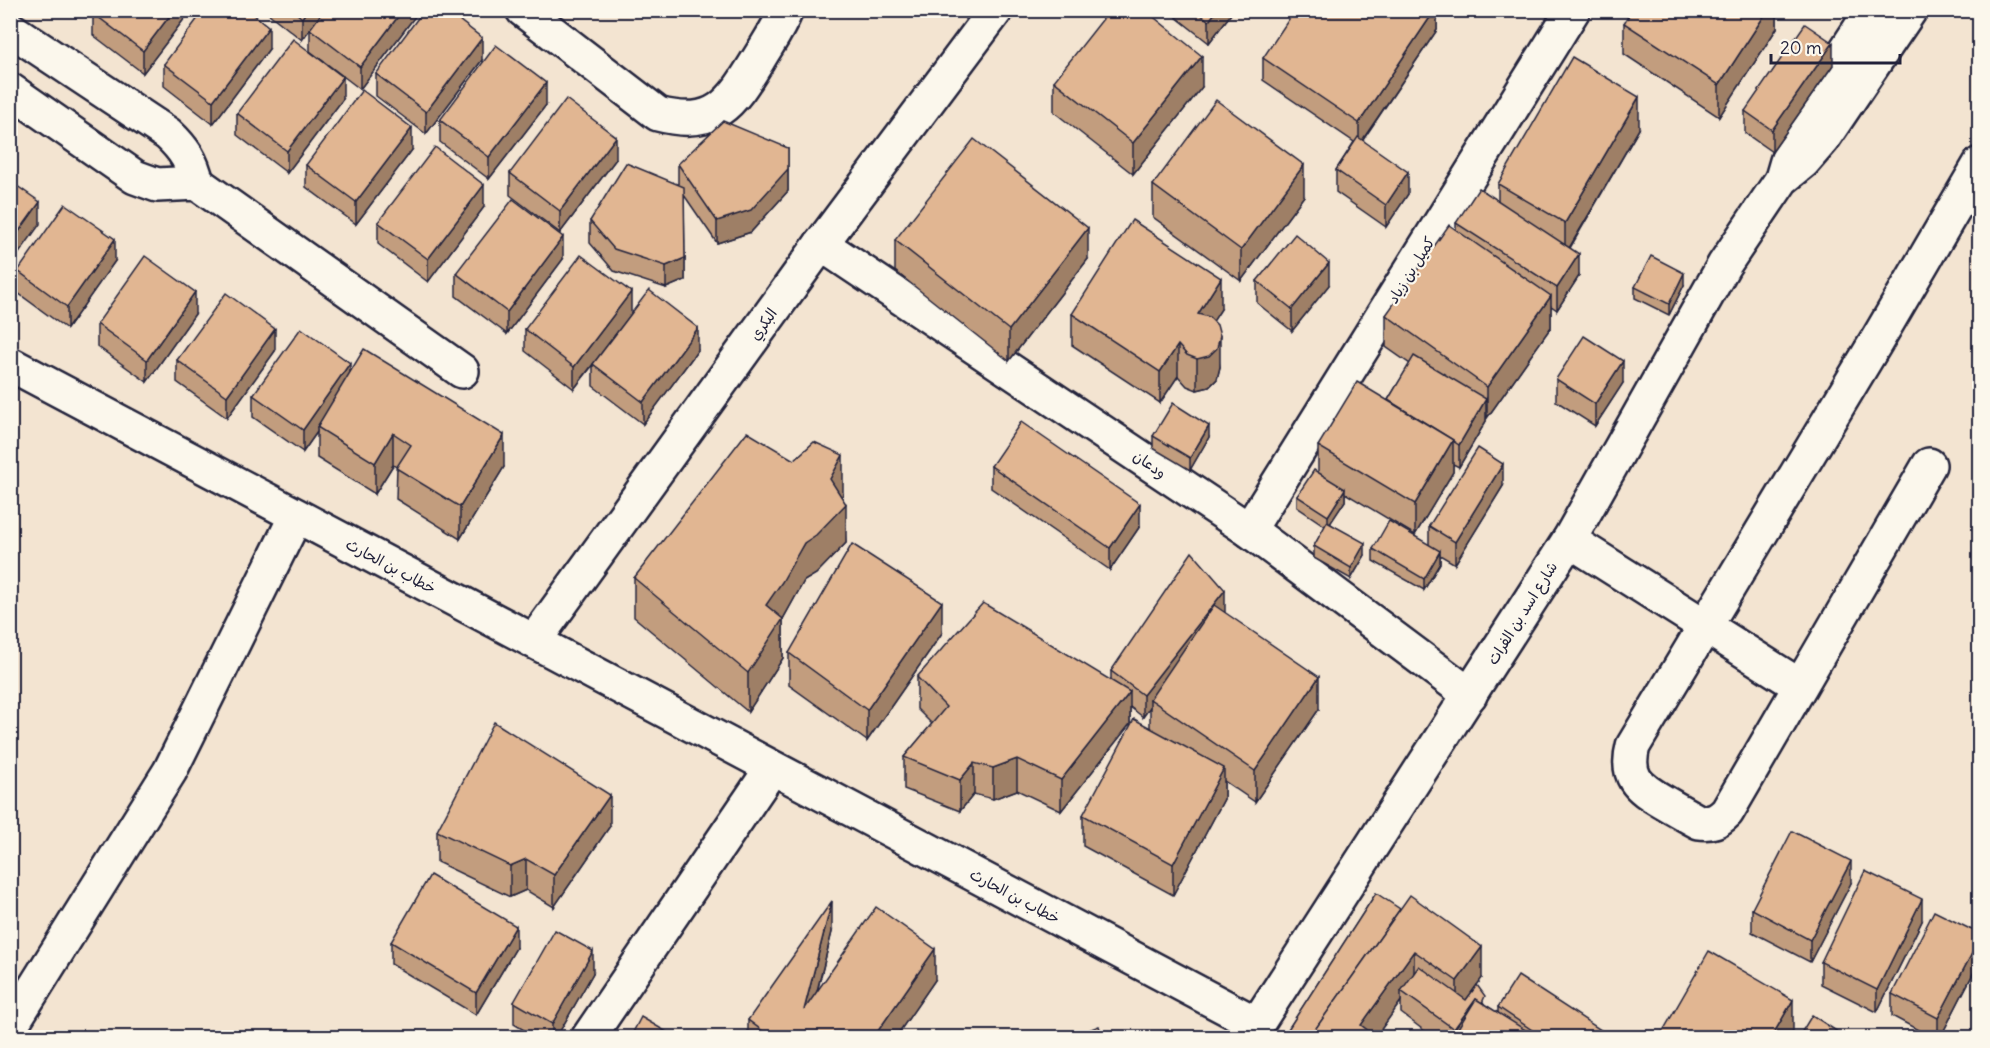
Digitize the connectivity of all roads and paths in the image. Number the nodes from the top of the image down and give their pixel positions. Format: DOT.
graph roads {
  1 [pos="523,10"];
  2 [pos="786,10"];
  3 [pos="996,10"];
  4 [pos="1573,10"];
  5 [pos="1872,10"];
  6 [pos="1910,10"];
  7 [pos="10,29"];
  8 [pos="10,90"];
  9 [pos="1980,164"];
  10 [pos="1782,179"];
  11 [pos="197,183"];
  12 [pos="821,244"];
  13 [pos="10,364"];
  14 [pos="462,371"];
  15 [pos="1929,465"];
  16 [pos="296,516"];
  17 [pos="1249,530"];
  18 [pos="1569,540"];
  19 [pos="1705,627"];
  20 [pos="534,641"];
  21 [pos="1800,686"];
  22 [pos="1470,695"];
  23 [pos="772,768"];
  24 [pos="10,1027"];
  25 [pos="1253,1031"];
  26 [pos="588,1038"];
  1 -- 2 [label="street"];
  3 -- 12 [label="street, البكري"];
  4 -- 17 [label="street, كميل بن زياد"];
  5 -- 10 [label="street, شارع اسد بن الفرات"];
  6 -- 10 [label="street, شارع اسد بن الفرات"];
  7 -- 11 [label="street"];
  8 -- 11 [label="street"];
  9 -- 19 [label="street"];
  10 -- 18 [label="street, شارع اسد بن الفرات"];
  11 -- 14 [label="street"];
  12 -- 17 [label="street, ودعان"];
  12 -- 20 [label="street, البكري"];
  13 -- 16 [label="street, خطاب بن الحارث"];
  15 -- 21 [label="street"];
  16 -- 20 [label="street, خطاب بن الحارث"];
  16 -- 24 [label="street"];
  17 -- 22 [label="street, ودعان"];
  18 -- 19 [label="street"];
  18 -- 22 [label="street, شارع اسد بن الفرات"];
  19 -- 21 [label="street"];
  19 -- 21 [label="street"];
  20 -- 23 [label="street, خطاب بن الحارث"];
  22 -- 25 [label="street, شارع اسد بن الفرات"];
  23 -- 25 [label="street, خطاب بن الحارث"];
  23 -- 26 [label="street"];
}
